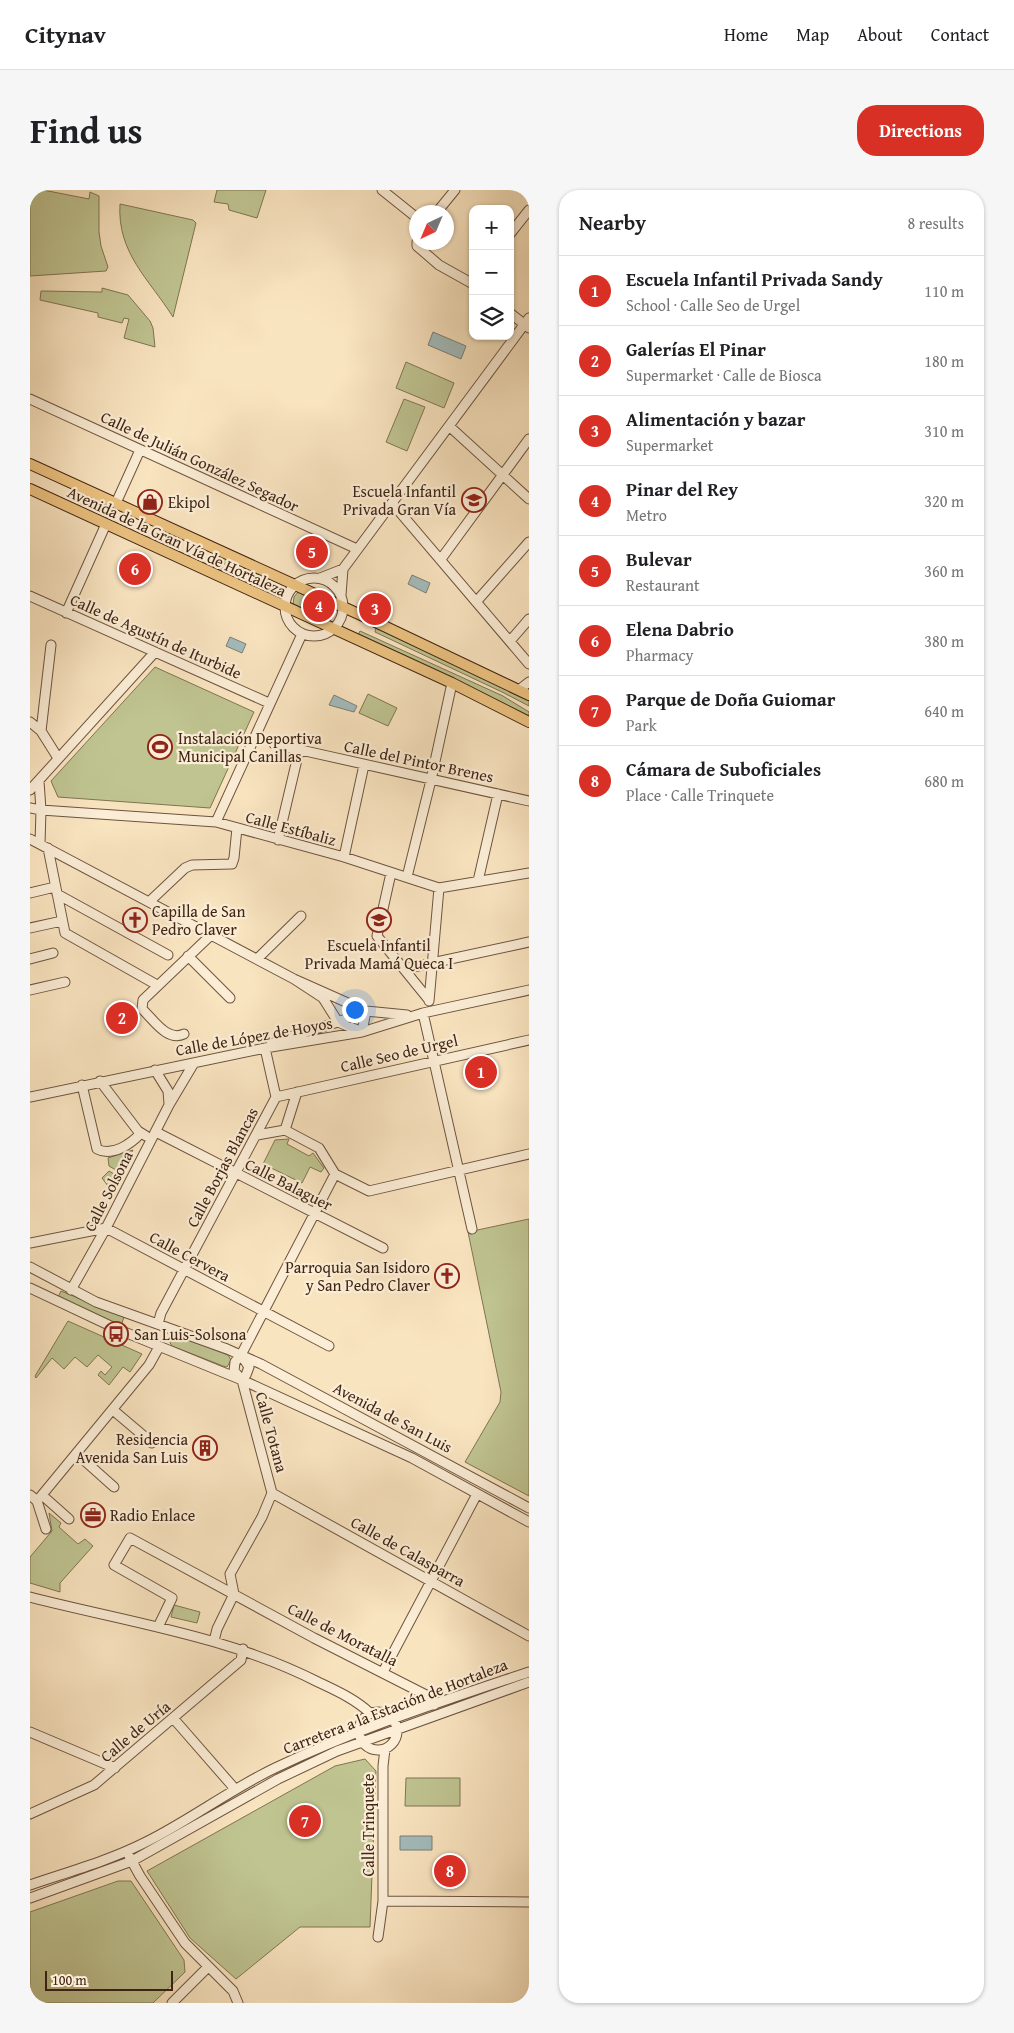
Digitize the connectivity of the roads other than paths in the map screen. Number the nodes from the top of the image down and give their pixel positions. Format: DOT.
graph roads {
  1 [pos="382,190"];
  2 [pos="455,190"];
  3 [pos="443,205"];
  4 [pos="529,210"];
  5 [pos="409,212"];
  6 [pos="514,229"];
  7 [pos="422,250"];
  8 [pos="469,281"];
  9 [pos="514,315"];
  10 [pos="527,323"];
  11 [pos="30,399"];
  12 [pos="448,426"];
  13 [pos="529,439"];
  14 [pos="140,450"];
  15 [pos="30,464"];
  16 [pos="502,475"];
  17 [pos="30,489"];
  18 [pos="529,499"];
  19 [pos="116,503"];
  20 [pos="392,503"];
  21 [pos="106,524"];
  22 [pos="529,542"];
  23 [pos="357,549"];
  24 [pos="441,559"];
  25 [pos="343,569"];
  26 [pos="320,578"];
  27 [pos="294,585"];
  28 [pos="341,595"];
  29 [pos="30,596"];
  30 [pos="476,602"];
  31 [pos="284,606"];
  32 [pos="344,608"];
  33 [pos="66,612"];
  34 [pos="529,619"];
  35 [pos="333,629"];
  36 [pos="302,634"];
  37 [pos="510,641"];
  38 [pos="51,645"];
  39 [pos="155,652"];
  40 [pos="529,664"];
  41 [pos="529,682"];
  42 [pos="452,684"];
  43 [pos="524,692"];
  44 [pos="269,703"];
  45 [pos="30,722"];
  46 [pos="529,722"];
  47 [pos="41,731"];
  48 [pos="274,744"];
  49 [pos="299,751"];
  50 [pos="58,758"];
  51 [pos="364,765"];
  52 [pos="431,780"];
  53 [pos="39,781"];
  54 [pos="30,790"];
  55 [pos="498,794"];
  56 [pos="529,801"];
  57 [pos="30,808"];
  58 [pos="41,810"];
  59 [pos="216,822"];
  60 [pos="237,828"];
  61 [pos="30,839"];
  62 [pos="278,840"];
  63 [pos="44,846"];
  64 [pos="344,858"];
  65 [pos="391,873"];
  66 [pos="529,873"];
  67 [pos="407,877"];
  68 [pos="478,882"];
  69 [pos="439,888"];
  70 [pos="56,890"];
  71 [pos="30,893"];
  72 [pos="149,902"];
  73 [pos="300,916"];
  74 [pos="62,921"];
  75 [pos="30,928"];
  76 [pos="211,935"];
  77 [pos="529,942"];
  78 [pos="53,953"];
  79 [pos="168,955"];
  80 [pos="188,956"];
  81 [pos="30,959"];
  82 [pos="257,959"];
  83 [pos="433,963"];
  84 [pos="404,969"];
  85 [pos="294,978"];
  86 [pos="65,982"];
  87 [pos="157,985"];
  88 [pos="30,990"];
  89 [pos="529,990"];
  90 [pos="227,995"];
  91 [pos="429,1000"];
  92 [pos="366,1010"];
  93 [pos="427,1012"];
  94 [pos="411,1016"];
  95 [pos="338,1022"];
  96 [pos="362,1032"];
  97 [pos="184,1034"];
  98 [pos="529,1040"];
  99 [pos="264,1048"];
  100 [pos="435,1060"];
  101 [pos="194,1063"];
  102 [pos="155,1070"];
  103 [pos="100,1081"];
  104 [pos="82,1085"];
  105 [pos="297,1092"];
  106 [pos="30,1096"];
  107 [pos="276,1097"];
  108 [pos="169,1105"];
  109 [pos="285,1130"];
  110 [pos="142,1133"];
  111 [pos="257,1135"];
  112 [pos="153,1136"];
  113 [pos="529,1154"];
  114 [pos="460,1170"];
  115 [pos="235,1173"];
  116 [pos="335,1174"];
  117 [pos="314,1213"];
  118 [pos="106,1228"];
  119 [pos="472,1229"];
  120 [pos="30,1243"];
  121 [pos="383,1248"];
  122 [pos="30,1267"];
  123 [pos="184,1269"];
  124 [pos="30,1288"];
  125 [pos="71,1290"];
  126 [pos="262,1312"];
  127 [pos="158,1324"];
  128 [pos="328,1346"];
  129 [pos="159,1347"];
  130 [pos="241,1355"];
  131 [pos="242,1380"];
  132 [pos="113,1410"];
  133 [pos="152,1443"];
  134 [pos="77,1454"];
  135 [pos="114,1487"];
  136 [pos="272,1493"];
  137 [pos="477,1494"];
  138 [pos="37,1497"];
  139 [pos="529,1508"];
  140 [pos="69,1519"];
  141 [pos="529,1522"];
  142 [pos="46,1529"];
  143 [pos="430,1582"];
  144 [pos="234,1594"];
  145 [pos="30,1597"];
  146 [pos="158,1628"];
  147 [pos="529,1636"];
  148 [pos="214,1641"];
  149 [pos="243,1650"];
  150 [pos="383,1672"];
  151 [pos="529,1672"];
  152 [pos="529,1682"];
  153 [pos="434,1704"];
  154 [pos="370,1714"];
  155 [pos="173,1718"];
  156 [pos="394,1719"];
  157 [pos="398,1729"];
  158 [pos="30,1732"];
  159 [pos="359,1732"];
  160 [pos="363,1742"];
  161 [pos="385,1749"];
  162 [pos="115,1768"];
  163 [pos="235,1789"];
  164 [pos="30,1805"];
  165 [pos="41,1809"];
  166 [pos="30,1814"];
  167 [pos="126,1851"];
  168 [pos="132,1861"];
  169 [pos="30,1885"];
  170 [pos="30,1898"];
  171 [pos="383,1901"];
  172 [pos="529,1902"];
  173 [pos="378,1937"];
  174 [pos="208,1967"];
  175 [pos="172,2003"];
  176 [pos="238,2003"];
  1 -- 5 [label="street"];
  2 -- 3 [label="street"];
  4 -- 6 [label="street"];
  7 -- 8 [label="street"];
  9 -- 10 [label="street"];
  10 -- 12 [label="street"];
  11 -- 14 [label="street, Calle de Julián González Segador"];
  12 -- 16 [label="street"];
  12 -- 20 [label="street"];
  13 -- 16 [label="street"];
  14 -- 19 [label="street"];
  14 -- 23 [label="street, Calle de Julián González Segador"];
  15 -- 19 [label="main road, Avenida de la Gran Vía de Hortaleza"];
  16 -- 18 [label="street"];
  16 -- 24 [label="street"];
  17 -- 21 [label="main road, Avenida de la Gran Vía de Hortaleza"];
  19 -- 27 [label="main road, Avenida de la Gran Vía de Hortaleza"];
  20 -- 23 [label="street"];
  20 -- 24 [label="street"];
  21 -- 31 [label="main road, Avenida de la Gran Vía de Hortaleza"];
  21 -- 33 [label="street"];
  22 -- 30 [label="street"];
  23 -- 25 [label="street"];
  24 -- 30 [label="street"];
  25 -- 26 [label="street"];
  25 -- 28 [label="street"];
  26 -- 27 [label="street"];
  26 -- 28 [label="street"];
  27 -- 31 [label="street"];
  27 -- 32 [label="main road, Avenida de la Gran Vía de Hortaleza"];
  28 -- 32 [label="street"];
  29 -- 33 [label="street, Calle de Agustín de Iturbide"];
  30 -- 37 [label="street"];
  31 -- 35 [label="main road, Avenida de la Gran Vía de Hortaleza"];
  31 -- 36 [label="street"];
  32 -- 35 [label="street"];
  32 -- 43 [label="main road, Avenida de la Gran Vía de Hortaleza"];
  33 -- 39 [label="street, Calle de Agustín de Iturbide"];
  34 -- 37 [label="street"];
  35 -- 36 [label="street"];
  35 -- 42 [label="main road, Avenida de la Gran Vía de Hortaleza"];
  36 -- 44 [label="street"];
  37 -- 40 [label="street"];
  38 -- 47 [label="street"];
  39 -- 44 [label="street, Calle de Agustín de Iturbide"];
  39 -- 50 [label="street"];
  41 -- 43 [label="street"];
  42 -- 46 [label="main road, Avenida de la Gran Vía de Hortaleza"];
  42 -- 52 [label="street"];
  44 -- 59 [label="street"];
  45 -- 47 [label="street"];
  47 -- 50 [label="street"];
  48 -- 49 [label="street, Calle del Pintor Brenes"];
  49 -- 51 [label="street, Calle del Pintor Brenes"];
  49 -- 62 [label="street"];
  50 -- 53 [label="street"];
  51 -- 52 [label="street, Calle del Pintor Brenes"];
  51 -- 64 [label="street"];
  52 -- 55 [label="street, Calle del Pintor Brenes"];
  52 -- 67 [label="street"];
  53 -- 54 [label="street"];
  53 -- 58 [label="street"];
  55 -- 56 [label="street, Calle del Pintor Brenes"];
  55 -- 68 [label="street"];
  57 -- 58 [label="street, Calle Estíbaliz"];
  58 -- 59 [label="street, Calle Estíbaliz"];
  58 -- 63 [label="street"];
  59 -- 60 [label="street, Calle Estíbaliz"];
  60 -- 62 [label="street, Calle Estíbaliz"];
  60 -- 72 [label="street"];
  61 -- 63 [label="street"];
  62 -- 64 [label="street, Calle Estíbaliz"];
  63 -- 70 [label="street"];
  63 -- 72 [label="street"];
  64 -- 65 [label="street, Calle Estíbaliz"];
  65 -- 67 [label="street, Calle Estíbaliz"];
  65 -- 84 [label="street"];
  66 -- 68 [label="street, Calle Estíbaliz"];
  67 -- 69 [label="street, Calle Estíbaliz"];
  68 -- 69 [label="street, Calle Estíbaliz"];
  69 -- 83 [label="street"];
  70 -- 71 [label="street"];
  70 -- 74 [label="street"];
  70 -- 79 [label="street"];
  72 -- 76 [label="street"];
  73 -- 82 [label="street"];
  74 -- 75 [label="street"];
  74 -- 87 [label="street"];
  76 -- 80 [label="street"];
  76 -- 82 [label="street"];
  77 -- 83 [label="street"];
  78 -- 81 [label="street"];
  80 -- 87 [label="street"];
  80 -- 90 [label="street"];
  82 -- 85 [label="street"];
  83 -- 84 [label="street"];
  83 -- 91 [label="street"];
  84 -- 91 [label="street"];
  85 -- 92 [label="street"];
  85 -- 95 [label="street"];
  86 -- 88 [label="street"];
  87 -- 97 [label="street"];
  89 -- 93 [label="street, Calle de López de Hoyos"];
  91 -- 93 [label="street"];
  92 -- 94 [label="street"];
  92 -- 95 [label="street"];
  92 -- 96 [label="street"];
  93 -- 94 [label="street, Calle de López de Hoyos"];
  93 -- 100 [label="street"];
  94 -- 96 [label="street, Calle de López de Hoyos"];
  95 -- 96 [label="street"];
  95 -- 99 [label="street"];
  96 -- 99 [label="street, Calle de López de Hoyos"];
  98 -- 100 [label="street, Calle Seo de Urgel"];
  99 -- 101 [label="street, Calle de López de Hoyos"];
  99 -- 107 [label="street, Calle Borjas Blancas"];
  100 -- 105 [label="street, Calle Seo de Urgel"];
  100 -- 114 [label="street"];
  101 -- 102 [label="street, Calle de López de Hoyos"];
  101 -- 108 [label="street, Calle Solsona"];
  102 -- 103 [label="street, Calle de López de Hoyos"];
  102 -- 108 [label="street"];
  103 -- 104 [label="street, Calle de López de Hoyos"];
  103 -- 110 [label="street"];
  104 -- 106 [label="street, Calle de López de Hoyos"];
  104 -- 110 [label="street"];
  105 -- 107 [label="street, Calle Seo de Urgel"];
  105 -- 109 [label="street"];
  107 -- 111 [label="street, Calle Borjas Blancas"];
  108 -- 112 [label="street, Calle Solsona"];
  109 -- 111 [label="street"];
  109 -- 116 [label="street"];
  110 -- 112 [label="street"];
  111 -- 115 [label="street, Calle Borjas Blancas"];
  112 -- 115 [label="street, Calle Balaguer"];
  112 -- 118 [label="street, Calle Solsona"];
  113 -- 114 [label="street"];
  114 -- 116 [label="street"];
  114 -- 119 [label="street"];
  115 -- 117 [label="street, Calle Balaguer"];
  115 -- 123 [label="street, Calle Borjas Blancas"];
  116 -- 117 [label="street"];
  117 -- 121 [label="street, Calle Balaguer"];
  117 -- 126 [label="street"];
  118 -- 120 [label="street"];
  118 -- 123 [label="street, Calle Cervera"];
  118 -- 125 [label="street, Calle Solsona"];
  122 -- 125 [label="street, Avenida de San Luis"];
  123 -- 126 [label="street, Calle Cervera"];
  123 -- 127 [label="street, Calle Borjas Blancas"];
  124 -- 129 [label="street, Avenida de San Luis"];
  125 -- 127 [label="street, Avenida de San Luis"];
  126 -- 128 [label="street, Calle Cervera"];
  126 -- 130 [label="street"];
  127 -- 130 [label="street, Avenida de San Luis"];
  129 -- 131 [label="street, Avenida de San Luis"];
  129 -- 132 [label="street"];
  130 -- 131 [label="street"];
  130 -- 131 [label="street"];
  130 -- 139 [label="street, Avenida de San Luis"];
  131 -- 136 [label="street, Calle Totana"];
  131 -- 137 [label="street, Avenida de San Luis"];
  132 -- 133 [label="street"];
  132 -- 134 [label="street"];
  134 -- 135 [label="street"];
  134 -- 138 [label="street"];
  136 -- 143 [label="street, Calle de Calasparra"];
  136 -- 144 [label="street"];
  137 -- 141 [label="street, Avenida de San Luis"];
  137 -- 143 [label="street"];
  138 -- 140 [label="street"];
  138 -- 142 [label="street"];
  143 -- 147 [label="street, Calle de Calasparra"];
  143 -- 150 [label="street"];
  144 -- 146 [label="street, Calle de Moratalla"];
  144 -- 148 [label="street"];
  144 -- 150 [label="street, Calle de Moratalla"];
  145 -- 146 [label="street"];
  146 -- 148 [label="street"];
  148 -- 149 [label="street"];
  149 -- 154 [label="street"];
  149 -- 155 [label="street, Calle de Uría"];
  150 -- 153 [label="street, Calle de Moratalla"];
  151 -- 153 [label="street, Carretera a la Estación de Hortaleza"];
  152 -- 157 [label="street, Carretera a la Estación de Hortaleza"];
  153 -- 156 [label="street, Carretera a la Estación de Hortaleza"];
  154 -- 156 [label="street"];
  154 -- 159 [label="street"];
  155 -- 162 [label="street, Calle de Uría"];
  155 -- 163 [label="street"];
  156 -- 157 [label="street"];
  156 -- 159 [label="street, Carretera a la Estación de Hortaleza"];
  157 -- 160 [label="street, Carretera a la Estación de Hortaleza"];
  157 -- 161 [label="street"];
  158 -- 162 [label="street"];
  159 -- 160 [label="street"];
  159 -- 163 [label="street, Carretera a la Estación de Hortaleza"];
  160 -- 161 [label="street"];
  160 -- 168 [label="street, Carretera a la Estación de Hortaleza"];
  161 -- 171 [label="street, Calle Trinquete"];
  162 -- 165 [label="street, Calle de Uría"];
  163 -- 167 [label="street, Carretera a la Estación de Hortaleza"];
  164 -- 165 [label="street"];
  165 -- 166 [label="street, Calle de Uría"];
  167 -- 168 [label="street"];
  167 -- 169 [label="street, Carretera a la Estación de Hortaleza"];
  168 -- 170 [label="street, Carretera a la Estación de Hortaleza"];
  168 -- 174 [label="street"];
  171 -- 172 [label="street"];
  171 -- 173 [label="street, Calle Trinquete"];
  174 -- 175 [label="street"];
  174 -- 176 [label="street"];
}
